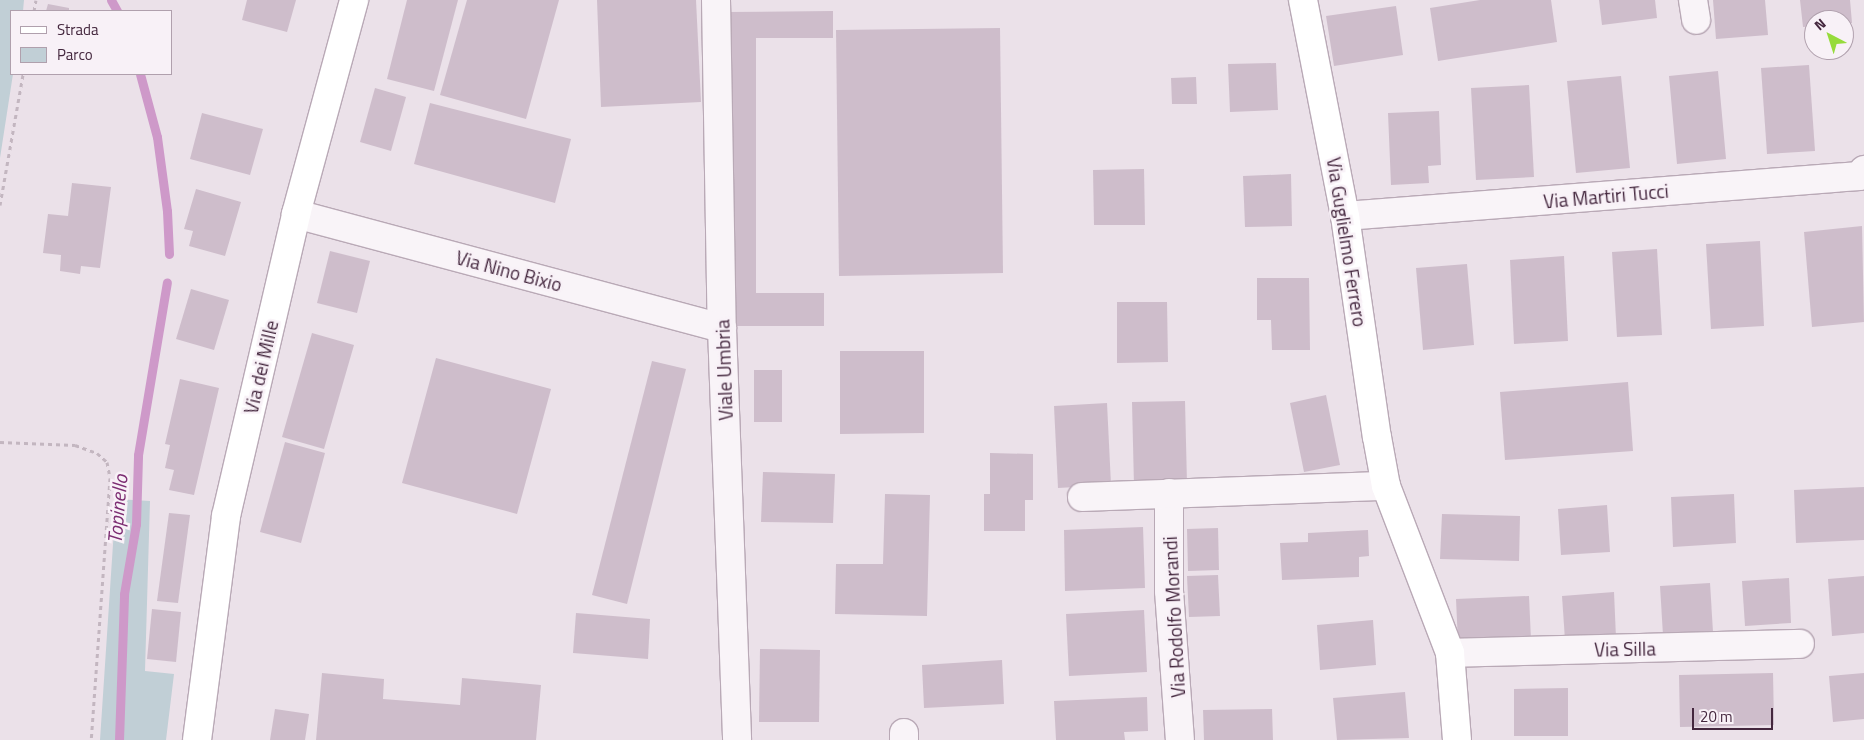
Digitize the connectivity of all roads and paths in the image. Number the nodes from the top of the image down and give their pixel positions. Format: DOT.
graph roads {
  1 [pos="354,0"];
  2 [pos="716,0"];
  3 [pos="1303,0"];
  4 [pos="23,75"];
  5 [pos="1864,170"];
  6 [pos="0,205"];
  7 [pos="296,214"];
  8 [pos="1345,216"];
  9 [pos="722,328"];
  10 [pos="0,442"];
  11 [pos="1386,486"];
  12 [pos="1169,493"];
  13 [pos="1082,497"];
  14 [pos="1800,644"];
  15 [pos="1450,653"];
  16 [pos="91,740"];
  17 [pos="197,740"];
  18 [pos="737,740"];
  19 [pos="1180,740"];
  20 [pos="1457,740"];
  1 -- 7 [label="street, Via dei Mille"];
  2 -- 9 [label="street, Viale Umbria"];
  3 -- 8 [label="street, Via Guglielmo Ferrero"];
  4 -- 6 [label="path"];
  5 -- 8 [label="street, Via Martiri Tucci"];
  7 -- 9 [label="street, Via Nino Bixio"];
  7 -- 17 [label="street, Via dei Mille"];
  8 -- 11 [label="street, Via Guglielmo Ferrero"];
  9 -- 18 [label="street, Viale Umbria"];
  10 -- 16 [label="path"];
  11 -- 12 [label="street"];
  11 -- 15 [label="street, Via Guglielmo Ferrero"];
  12 -- 13 [label="street"];
  12 -- 19 [label="street, Via Rodolfo Morandi"];
  14 -- 15 [label="street, Via Silla"];
  15 -- 20 [label="street, Via Guglielmo Ferrero"];
}
